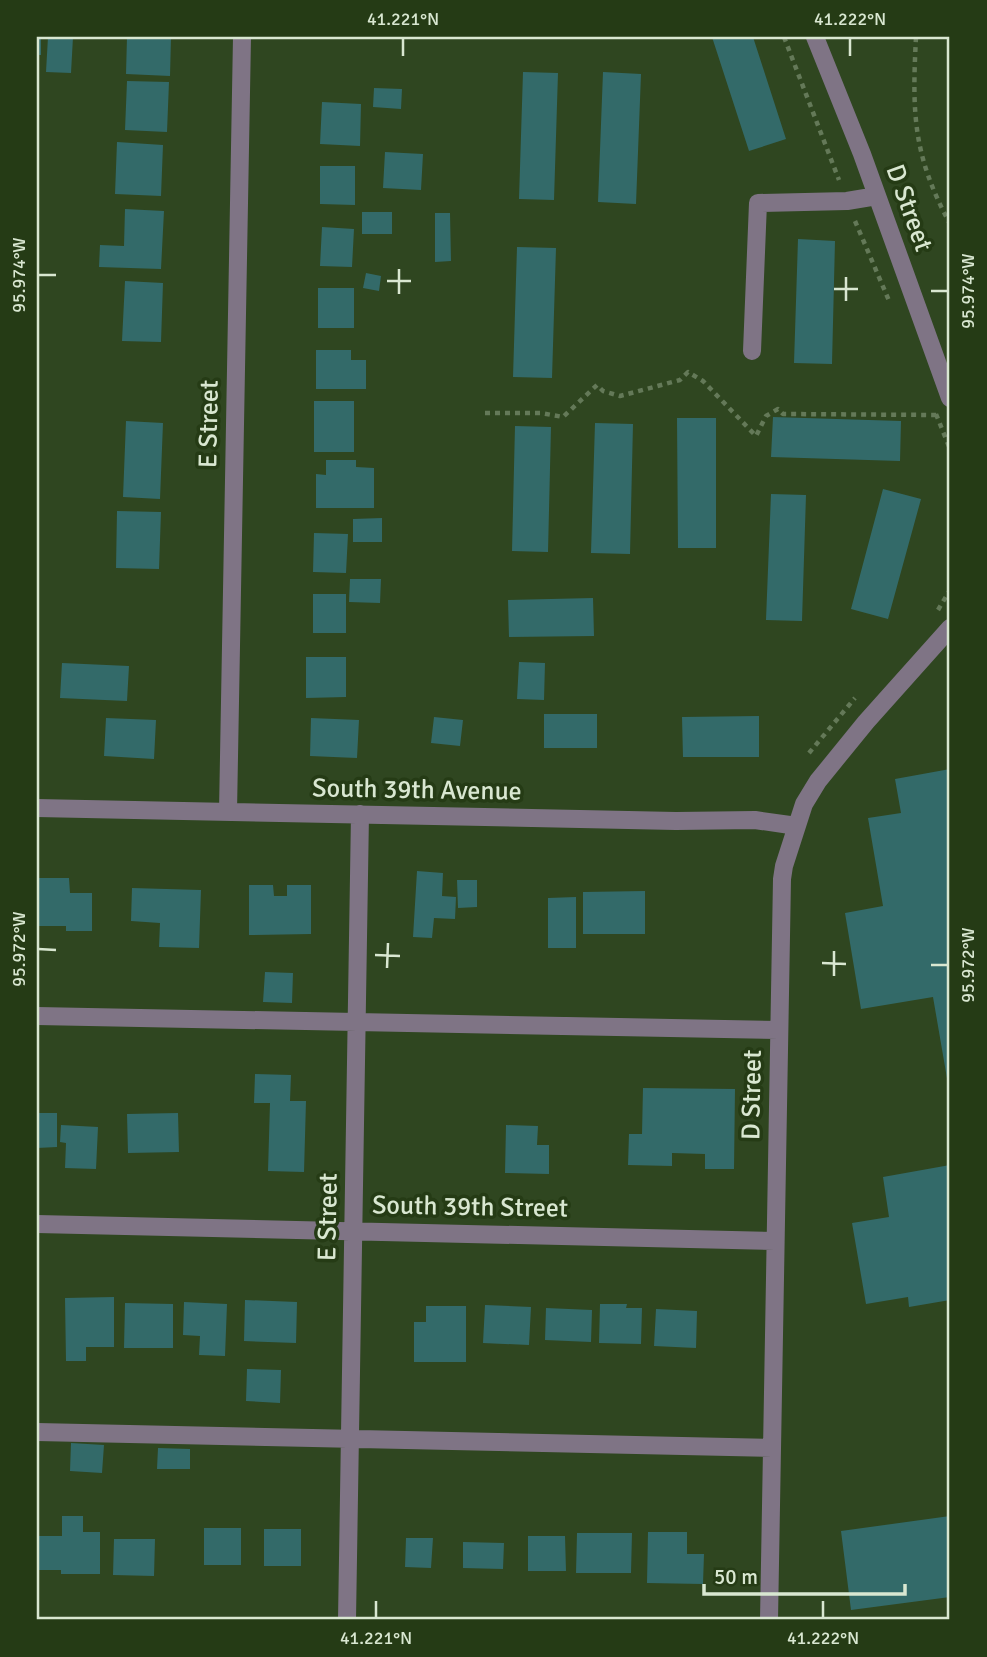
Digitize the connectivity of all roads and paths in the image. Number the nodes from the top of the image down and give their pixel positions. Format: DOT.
graph roads {
  1 [pos="242,37"];
  2 [pos="783,37"];
  3 [pos="815,37"];
  4 [pos="916,37"];
  5 [pos="877,195"];
  6 [pos="847,201"];
  7 [pos="950,224"];
  8 [pos="895,315"];
  9 [pos="752,351"];
  10 [pos="950,398"];
  11 [pos="932,403"];
  12 [pos="485,413"];
  13 [pos="937,416"];
  14 [pos="950,449"];
  15 [pos="950,628"];
  16 [pos="37,808"];
  17 [pos="228,812"];
  18 [pos="360,814"];
  19 [pos="797,827"];
  20 [pos="37,1016"];
  21 [pos="357,1021"];
  22 [pos="779,1030"];
  23 [pos="37,1224"];
  24 [pos="354,1230"];
  25 [pos="775,1241"];
  26 [pos="37,1432"];
  27 [pos="351,1437"];
  28 [pos="772,1448"];
  29 [pos="347,1620"];
  30 [pos="769,1620"];
  1 -- 17 [label="street, E Street"];
  2 -- 6 [label="path"];
  3 -- 5 [label="street, D Street"];
  4 -- 7 [label="path"];
  5 -- 6 [label="street"];
  5 -- 10 [label="street, D Street"];
  6 -- 8 [label="path"];
  6 -- 9 [label="street"];
  11 -- 13 [label="path"];
  12 -- 13 [label="path"];
  13 -- 14 [label="path"];
  15 -- 19 [label="street, D Street"];
  16 -- 17 [label="street, South 39th Avenue"];
  17 -- 18 [label="street, South 39th Avenue"];
  18 -- 19 [label="street, South 39th Avenue"];
  18 -- 21 [label="street, E Street"];
  19 -- 22 [label="street, D Street"];
  20 -- 21 [label="street"];
  21 -- 22 [label="street"];
  21 -- 24 [label="street, E Street"];
  22 -- 25 [label="street, D Street"];
  23 -- 24 [label="street, South 39th Street"];
  24 -- 25 [label="street, South 39th Street"];
  24 -- 27 [label="street, E Street"];
  25 -- 28 [label="street, D Street"];
  26 -- 27 [label="street"];
  27 -- 28 [label="street"];
  27 -- 29 [label="street, E Street"];
  28 -- 30 [label="street, D Street"];
}
